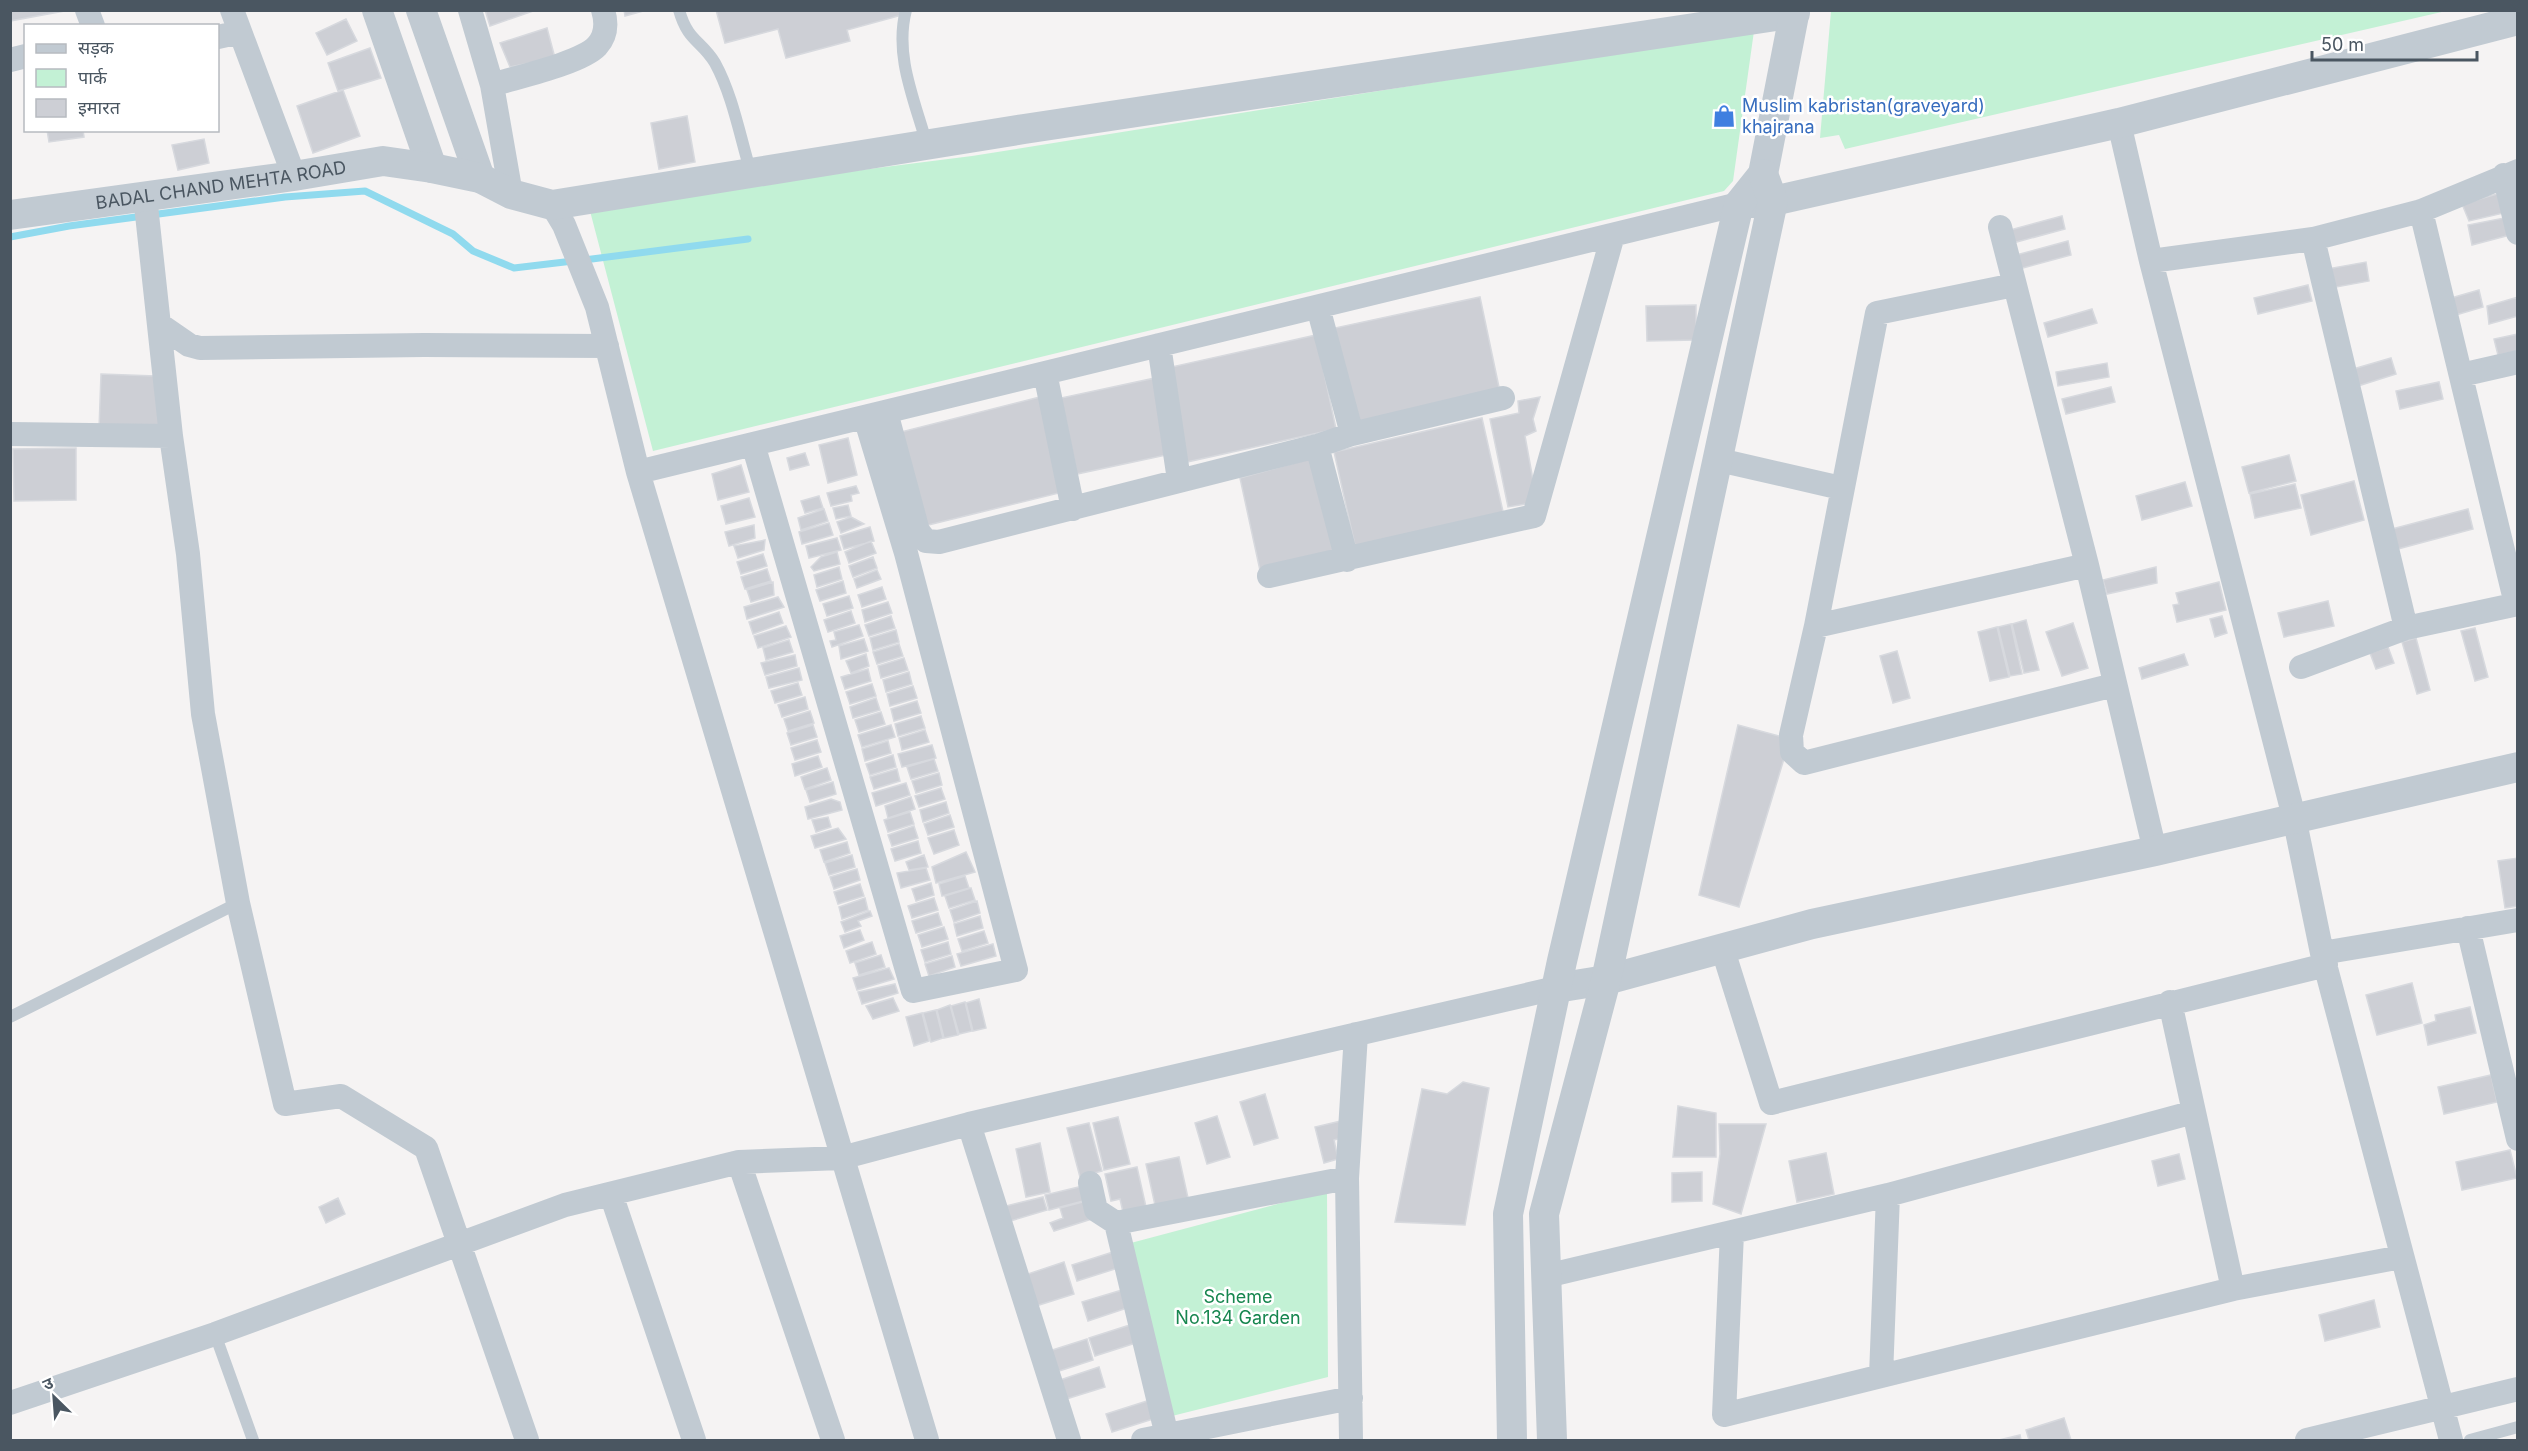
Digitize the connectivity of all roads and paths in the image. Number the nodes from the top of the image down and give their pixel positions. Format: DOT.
graph roads {
  1 [pos="377,10"];
  2 [pos="421,10"];
  3 [pos="470,10"];
  4 [pos="603,10"];
  5 [pos="680,10"];
  6 [pos="906,10"];
  7 [pos="1795,12"];
  8 [pos="2517,20"];
  9 [pos="230,26"];
  10 [pos="492,85"];
  11 [pos="2119,123"];
  12 [pos="927,145"];
  13 [pos="432,168"];
  14 [pos="2511,173"];
  15 [pos="751,174"];
  16 [pos="294,176"];
  17 [pos="480,178"];
  18 [pos="1768,188"];
  19 [pos="511,194"];
  20 [pos="1739,204"];
  21 [pos="2421,211"];
  22 [pos="147,212"];
  23 [pos="10,215"];
  24 [pos="558,215"];
  25 [pos="2000,227"];
  26 [pos="2517,233"];
  27 [pos="1613,234"];
  28 [pos="2313,239"];
  29 [pos="2151,261"];
  30 [pos="2014,285"];
  31 [pos="1318,307"];
  32 [pos="160,325"];
  33 [pos="1160,345"];
  34 [pos="607,346"];
  35 [pos="2517,362"];
  36 [pos="1045,373"];
  37 [pos="2461,375"];
  38 [pos="1503,398"];
  39 [pos="876,414"];
  40 [pos="10,434"];
  41 [pos="1352,434"];
  42 [pos="171,436"];
  43 [pos="753,444"];
  44 [pos="1317,446"];
  45 [pos="1719,460"];
  46 [pos="638,472"];
  47 [pos="1179,480"];
  48 [pos="1841,488"];
  49 [pos="1072,508"];
  50 [pos="1347,560"];
  51 [pos="2087,566"];
  52 [pos="1269,576"];
  53 [pos="2517,604"];
  54 [pos="1816,626"];
  55 [pos="2406,628"];
  56 [pos="2301,667"];
  57 [pos="2115,685"];
  58 [pos="2517,767"];
  59 [pos="2295,817"];
  60 [pos="2155,851"];
  61 [pos="238,903"];
  62 [pos="2517,920"];
  63 [pos="2468,928"];
  64 [pos="1722,947"];
  65 [pos="2324,959"];
  66 [pos="1606,980"];
  67 [pos="1556,988"];
  68 [pos="2170,1002"];
  69 [pos="10,1017"];
  70 [pos="1356,1034"];
  71 [pos="2194,1112"];
  72 [pos="969,1124"];
  73 [pos="2517,1139"];
  74 [pos="841,1158"];
  75 [pos="739,1162"];
  76 [pos="1347,1178"];
  77 [pos="1090,1183"];
  78 [pos="611,1194"];
  79 [pos="1888,1195"];
  80 [pos="1116,1223"];
  81 [pos="1732,1233"];
  82 [pos="460,1244"];
  83 [pos="2401,1257"];
  84 [pos="1546,1276"];
  85 [pos="2233,1289"];
  86 [pos="215,1334"];
  87 [pos="1881,1376"];
  88 [pos="2517,1389"];
  89 [pos="1351,1398"];
  90 [pos="10,1403"];
  91 [pos="2443,1408"];
  92 [pos="2511,1433"];
  93 [pos="1167,1436"];
  94 [pos="253,1440"];
  95 [pos="527,1440"];
  96 [pos="694,1440"];
  97 [pos="833,1440"];
  98 [pos="927,1440"];
  99 [pos="1069,1440"];
  100 [pos="1143,1440"];
  101 [pos="1351,1440"];
  102 [pos="1512,1440"];
  103 [pos="1552,1440"];
  104 [pos="2307,1440"];
  105 [pos="2451,1440"];
  106 [pos="2470,1440"];
  1 -- 13 [label="street"];
  2 -- 17 [label="street"];
  3 -- 10 [label="street"];
  4 -- 10 [label="street"];
  5 -- 15 [label="lane"];
  6 -- 12 [label="lane"];
  7 -- 12 [label="street"];
  7 -- 18 [label="street"];
  8 -- 11 [label="street"];
  9 -- 16 [label="street"];
  10 -- 19 [label="street"];
  11 -- 18 [label="street"];
  11 -- 29 [label="street"];
  12 -- 15 [label="street"];
  13 -- 16 [label="street, BADAL CHAND MEHTA ROAD"];
  13 -- 17 [label="street, BADAL CHAND MEHTA ROAD"];
  14 -- 21 [label="street"];
  14 -- 26 [label="street"];
  15 -- 24 [label="street"];
  16 -- 22 [label="street, BADAL CHAND MEHTA ROAD"];
  17 -- 19 [label="street, BADAL CHAND MEHTA ROAD"];
  18 -- 20 [label="street"];
  18 -- 45 [label="street"];
  19 -- 24 [label="street, BADAL CHAND MEHTA ROAD"];
  20 -- 27 [label="street"];
  20 -- 67 [label="street"];
  21 -- 28 [label="street"];
  21 -- 37 [label="street"];
  22 -- 23 [label="street, BADAL CHAND MEHTA ROAD"];
  22 -- 32 [label="street"];
  24 -- 34 [label="street"];
  25 -- 30 [label="street"];
  27 -- 31 [label="street"];
  27 -- 50 [label="street"];
  28 -- 29 [label="street"];
  28 -- 55 [label="street"];
  29 -- 59 [label="street"];
  30 -- 48 [label="street"];
  30 -- 51 [label="street"];
  31 -- 33 [label="street"];
  31 -- 41 [label="street"];
  32 -- 34 [label="street"];
  32 -- 42 [label="street"];
  33 -- 36 [label="street"];
  33 -- 47 [label="street"];
  34 -- 46 [label="street"];
  35 -- 37 [label="street"];
  36 -- 39 [label="street"];
  36 -- 49 [label="street"];
  37 -- 53 [label="street"];
  38 -- 41 [label="street"];
  39 -- 43 [label="street"];
  39 -- 43 [label="street"];
  39 -- 49 [label="street"];
  40 -- 42 [label="street"];
  41 -- 44 [label="street"];
  42 -- 61 [label="street"];
  43 -- 46 [label="street"];
  44 -- 47 [label="street"];
  44 -- 50 [label="street"];
  45 -- 48 [label="street"];
  45 -- 66 [label="street"];
  46 -- 74 [label="street"];
  47 -- 49 [label="street"];
  48 -- 54 [label="street"];
  50 -- 52 [label="street"];
  51 -- 54 [label="street"];
  51 -- 57 [label="street"];
  53 -- 55 [label="street"];
  54 -- 57 [label="street"];
  55 -- 56 [label="street"];
  57 -- 60 [label="street"];
  58 -- 59 [label="street"];
  59 -- 60 [label="street"];
  59 -- 65 [label="street"];
  60 -- 64 [label="street"];
  61 -- 69 [label="lane"];
  61 -- 82 [label="street"];
  62 -- 63 [label="street"];
  63 -- 65 [label="street"];
  63 -- 73 [label="street"];
  64 -- 66 [label="street"];
  64 -- 68 [label="street"];
  65 -- 68 [label="street"];
  65 -- 83 [label="street"];
  66 -- 67 [label="street"];
  66 -- 84 [label="street"];
  67 -- 70 [label="street"];
  67 -- 102 [label="street"];
  68 -- 71 [label="street"];
  70 -- 72 [label="street"];
  70 -- 76 [label="street"];
  71 -- 79 [label="street"];
  71 -- 85 [label="street"];
  72 -- 74 [label="street"];
  72 -- 99 [label="street"];
  74 -- 75 [label="street"];
  74 -- 98 [label="street"];
  75 -- 78 [label="street"];
  75 -- 97 [label="street"];
  76 -- 80 [label="street"];
  76 -- 89 [label="street"];
  77 -- 80 [label="street"];
  78 -- 82 [label="street"];
  78 -- 96 [label="street"];
  79 -- 81 [label="street"];
  79 -- 87 [label="street"];
  80 -- 93 [label="street"];
  81 -- 84 [label="street"];
  81 -- 87 [label="street"];
  82 -- 86 [label="street"];
  82 -- 95 [label="street"];
  83 -- 85 [label="street"];
  83 -- 91 [label="street"];
  84 -- 103 [label="street"];
  85 -- 87 [label="street"];
  86 -- 90 [label="street"];
  86 -- 94 [label="lane"];
  88 -- 91 [label="street"];
  89 -- 93 [label="street"];
  89 -- 101 [label="street"];
  91 -- 104 [label="street"];
  91 -- 105 [label="street"];
  92 -- 106 [label="lane"];
  93 -- 100 [label="street"];
}
